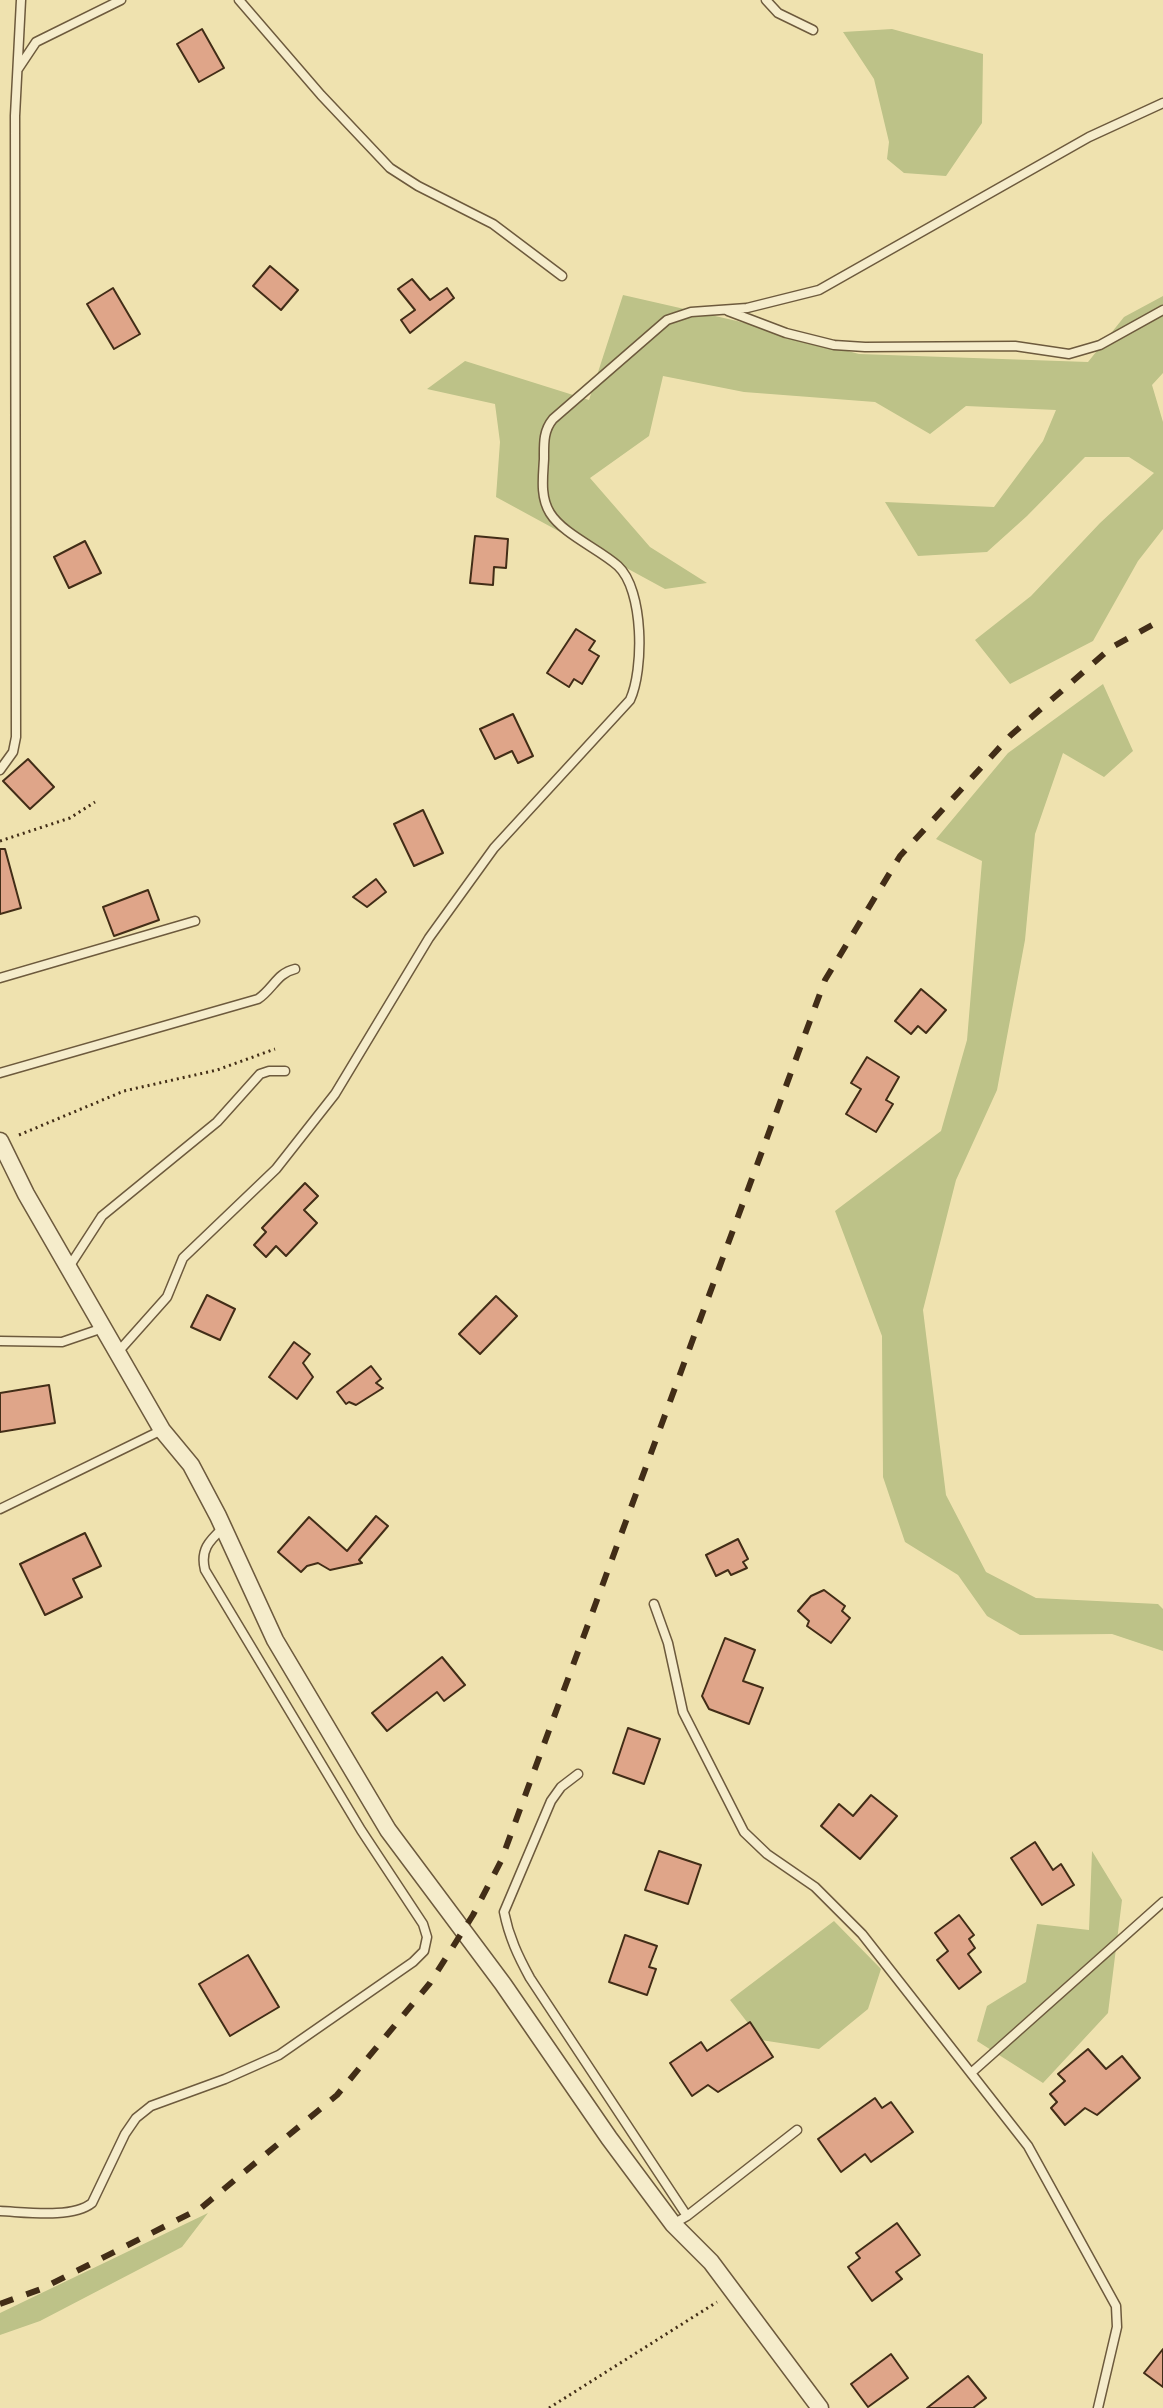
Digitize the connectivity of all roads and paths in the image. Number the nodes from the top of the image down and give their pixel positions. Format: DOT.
graph roads {
  1 [pos="21,0"];
  2 [pos="121,0"];
  3 [pos="239,0"];
  4 [pos="766,0"];
  5 [pos="813,30"];
  6 [pos="17,70"];
  7 [pos="1163,103"];
  8 [pos="562,276"];
  9 [pos="724,309"];
  10 [pos="1163,310"];
  11 [pos="0,770"];
  12 [pos="95,802"];
  13 [pos="0,841"];
  14 [pos="195,921"];
  15 [pos="295,969"];
  16 [pos="0,978"];
  17 [pos="275,1049"];
  18 [pos="285,1071"];
  19 [pos="0,1073"];
  20 [pos="2,1144"];
  21 [pos="68,1268"];
  22 [pos="103,1328"];
  23 [pos="0,1341"];
  24 [pos="118,1352"];
  25 [pos="162,1430"];
  26 [pos="0,1509"];
  27 [pos="223,1528"];
  28 [pos="654,1604"];
  29 [pos="578,1774"];
  30 [pos="1163,1902"];
  31 [pos="971,2073"];
  32 [pos="797,2130"];
  33 [pos="0,2211"];
  34 [pos="680,2220"];
  35 [pos="734,2292"];
  36 [pos="549,2408"];
  37 [pos="820,2408"];
  38 [pos="1098,2408"];
  1 -- 6 [label="lane"];
  2 -- 6 [label="lane"];
  3 -- 8 [label="lane"];
  4 -- 5 [label="lane"];
  6 -- 11 [label="lane"];
  7 -- 9 [label="lane"];
  9 -- 10 [label="lane"];
  9 -- 24 [label="lane"];
  12 -- 13 [label="path"];
  14 -- 16 [label="lane"];
  15 -- 19 [label="lane"];
  17 -- 20 [label="path"];
  18 -- 21 [label="lane"];
  20 -- 21 [label="street"];
  21 -- 22 [label="street"];
  22 -- 23 [label="lane"];
  22 -- 24 [label="street"];
  24 -- 25 [label="street"];
  25 -- 26 [label="lane"];
  25 -- 27 [label="street"];
  27 -- 33 [label="lane"];
  27 -- 34 [label="street"];
  28 -- 31 [label="lane"];
  29 -- 34 [label="lane"];
  30 -- 31 [label="lane"];
  31 -- 38 [label="lane"];
  32 -- 34 [label="lane"];
  34 -- 35 [label="street"];
  35 -- 36 [label="path"];
  35 -- 37 [label="street"];
}
